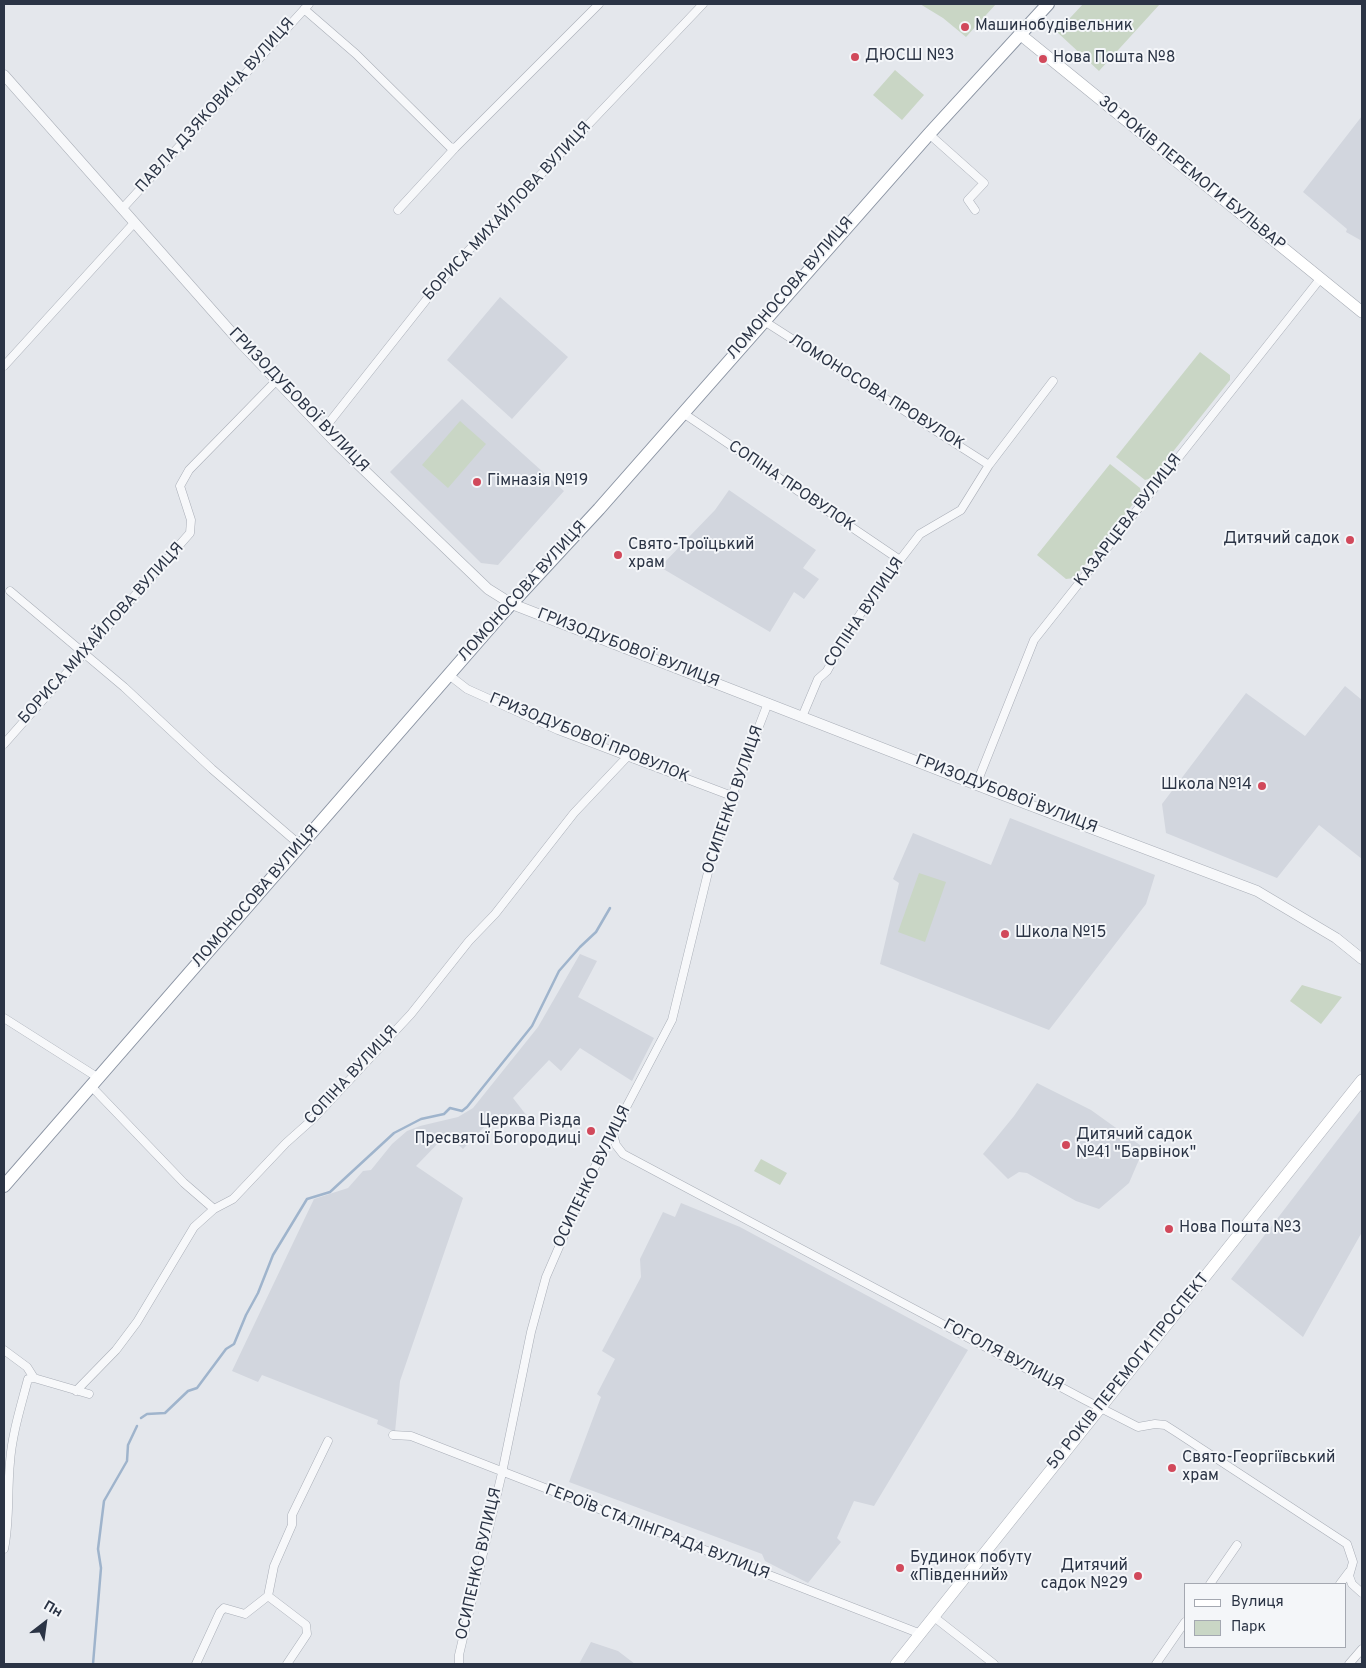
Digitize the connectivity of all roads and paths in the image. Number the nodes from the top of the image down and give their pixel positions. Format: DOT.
graph roads {
  1 [pos="599,4"];
  2 [pos="703,4"];
  3 [pos="1048,4"];
  4 [pos="307,6"];
  5 [pos="1021,35"];
  6 [pos="4,75"];
  7 [pos="929,134"];
  8 [pos="454,148"];
  9 [pos="122,209"];
  10 [pos="398,210"];
  11 [pos="975,210"];
  12 [pos="134,223"];
  13 [pos="1320,279"];
  14 [pos="1362,312"];
  15 [pos="764,321"];
  16 [pos="4,366"];
  17 [pos="277,380"];
  18 [pos="1052,381"];
  19 [pos="682,413"];
  20 [pos="324,430"];
  21 [pos="989,465"];
  22 [pos="900,560"];
  23 [pos="10,591"];
  24 [pos="512,604"];
  25 [pos="83,655"];
  26 [pos="449,675"];
  27 [pos="768,703"];
  28 [pos="802,717"];
  29 [pos="4,744"];
  30 [pos="627,758"];
  31 [pos="976,785"];
  32 [pos="732,796"];
  33 [pos="300,845"];
  34 [pos="1362,959"];
  35 [pos="4,1018"];
  36 [pos="1362,1080"];
  37 [pos="93,1081"];
  38 [pos="613,1134"];
  39 [pos="4,1186"];
  40 [pos="214,1209"];
  41 [pos="4,1350"];
  42 [pos="34,1378"];
  43 [pos="76,1391"];
  44 [pos="89,1394"];
  45 [pos="1099,1408"];
  46 [pos="393,1435"];
  47 [pos="328,1441"];
  48 [pos="502,1473"];
  49 [pos="1237,1545"];
  50 [pos="4,1549"];
  51 [pos="1350,1570"];
  52 [pos="1211,1583"];
  53 [pos="1341,1583"];
  54 [pos="1362,1593"];
  55 [pos="268,1596"];
  56 [pos="934,1617"];
  57 [pos="1184,1623"];
  58 [pos="920,1634"];
  59 [pos="1362,1649"];
  60 [pos="196,1664"];
  61 [pos="287,1664"];
  62 [pos="459,1664"];
  63 [pos="896,1664"];
  64 [pos="994,1664"];
  65 [pos="1156,1664"];
  66 [pos="1349,1664"];
  1 -- 8 [label="street"];
  2 -- 20 [label="street, БОРИСА МИХАЙЛОВА ВУЛИЦЯ"];
  3 -- 5 [label="highway, ЛОМОНОСОВА ВУЛИЦЯ"];
  4 -- 8 [label="street"];
  4 -- 9 [label="street, ПАВЛА ДЗЯКОВИЧА ВУЛИЦЯ"];
  5 -- 7 [label="highway, ЛОМОНОСОВА ВУЛИЦЯ"];
  5 -- 13 [label="main road, 30 РОКІВ ПЕРЕМОГИ БУЛЬВАР"];
  6 -- 9 [label="street, ГРИЗОДУБОВОЇ ВУЛИЦЯ"];
  7 -- 11 [label="street"];
  7 -- 15 [label="highway, ЛОМОНОСОВА ВУЛИЦЯ"];
  8 -- 10 [label="street"];
  9 -- 12 [label="street, ГРИЗОДУБОВОЇ ВУЛИЦЯ"];
  12 -- 16 [label="street"];
  12 -- 17 [label="street, ГРИЗОДУБОВОЇ ВУЛИЦЯ"];
  13 -- 14 [label="main road, 30 РОКІВ ПЕРЕМОГИ БУЛЬВАР"];
  13 -- 31 [label="street, КАЗАРЦЕВА ВУЛИЦЯ"];
  15 -- 19 [label="highway, ЛОМОНОСОВА ВУЛИЦЯ"];
  15 -- 21 [label="street, ЛОМОНОСОВА ПРОВУЛОК"];
  17 -- 20 [label="street, ГРИЗОДУБОВОЇ ВУЛИЦЯ"];
  17 -- 25 [label="street, БОРИСА МИХАЙЛОВА ВУЛИЦЯ"];
  18 -- 21 [label="street, СОПІНА ВУЛИЦЯ"];
  19 -- 22 [label="street, СОПІНА ПРОВУЛОК"];
  19 -- 24 [label="highway, ЛОМОНОСОВА ВУЛИЦЯ"];
  20 -- 24 [label="street, ГРИЗОДУБОВОЇ ВУЛИЦЯ"];
  21 -- 22 [label="street, СОПІНА ВУЛИЦЯ"];
  22 -- 28 [label="street, СОПІНА ВУЛИЦЯ"];
  23 -- 25 [label="street"];
  24 -- 26 [label="highway, ЛОМОНОСОВА ВУЛИЦЯ"];
  24 -- 27 [label="street, ГРИЗОДУБОВОЇ ВУЛИЦЯ"];
  25 -- 29 [label="street, БОРИСА МИХАЙЛОВА ВУЛИЦЯ"];
  25 -- 33 [label="street"];
  26 -- 30 [label="street, ГРИЗОДУБОВОЇ ПРОВУЛОК"];
  26 -- 33 [label="highway, ЛОМОНОСОВА ВУЛИЦЯ"];
  27 -- 28 [label="street, ГРИЗОДУБОВОЇ ВУЛИЦЯ"];
  27 -- 32 [label="street, ОСИПЕНКО ВУЛИЦЯ"];
  28 -- 31 [label="street, ГРИЗОДУБОВОЇ ВУЛИЦЯ"];
  30 -- 32 [label="street, ГРИЗОДУБОВОЇ ПРОВУЛОК"];
  30 -- 40 [label="street, СОПІНА ВУЛИЦЯ"];
  31 -- 34 [label="street, ГРИЗОДУБОВОЇ ВУЛИЦЯ"];
  32 -- 38 [label="street, ОСИПЕНКО ВУЛИЦЯ"];
  33 -- 37 [label="highway, ЛОМОНОСОВА ВУЛИЦЯ"];
  35 -- 37 [label="street"];
  36 -- 45 [label="main road, 50 РОКІВ ПЕРЕМОГИ ПРОСПЕКТ"];
  37 -- 39 [label="highway, ЛОМОНОСОВА ВУЛИЦЯ"];
  37 -- 40 [label="street"];
  38 -- 45 [label="street, ГОГОЛЯ ВУЛИЦЯ"];
  38 -- 48 [label="street, ОСИПЕНКО ВУЛИЦЯ"];
  40 -- 43 [label="street, СОПІНА ВУЛИЦЯ"];
  41 -- 42 [label="street"];
  42 -- 43 [label="street"];
  42 -- 50 [label="street"];
  43 -- 44 [label="street"];
  45 -- 51 [label="street, ГОГОЛЯ ВУЛИЦЯ"];
  45 -- 56 [label="main road, 50 РОКІВ ПЕРЕМОГИ ПРОСПЕКТ"];
  46 -- 48 [label="street, ГЕРОЇВ СТАЛІНГРАДА ВУЛИЦЯ"];
  47 -- 55 [label="street"];
  48 -- 58 [label="street, ГЕРОЇВ СТАЛІНГРАДА ВУЛИЦЯ"];
  48 -- 62 [label="street, ОСИПЕНКО ВУЛИЦЯ"];
  49 -- 52 [label="street"];
  51 -- 53 [label="street"];
  51 -- 54 [label="street, ГОГОЛЯ ВУЛИЦЯ"];
  55 -- 60 [label="street"];
  55 -- 61 [label="street"];
  56 -- 58 [label="main road, 50 РОКІВ ПЕРЕМОГИ ПРОСПЕКТ"];
  56 -- 64 [label="street"];
  57 -- 65 [label="street"];
  58 -- 63 [label="main road, 50 РОКІВ ПЕРЕМОГИ ПРОСПЕКТ"];
  59 -- 66 [label="street"];
}
